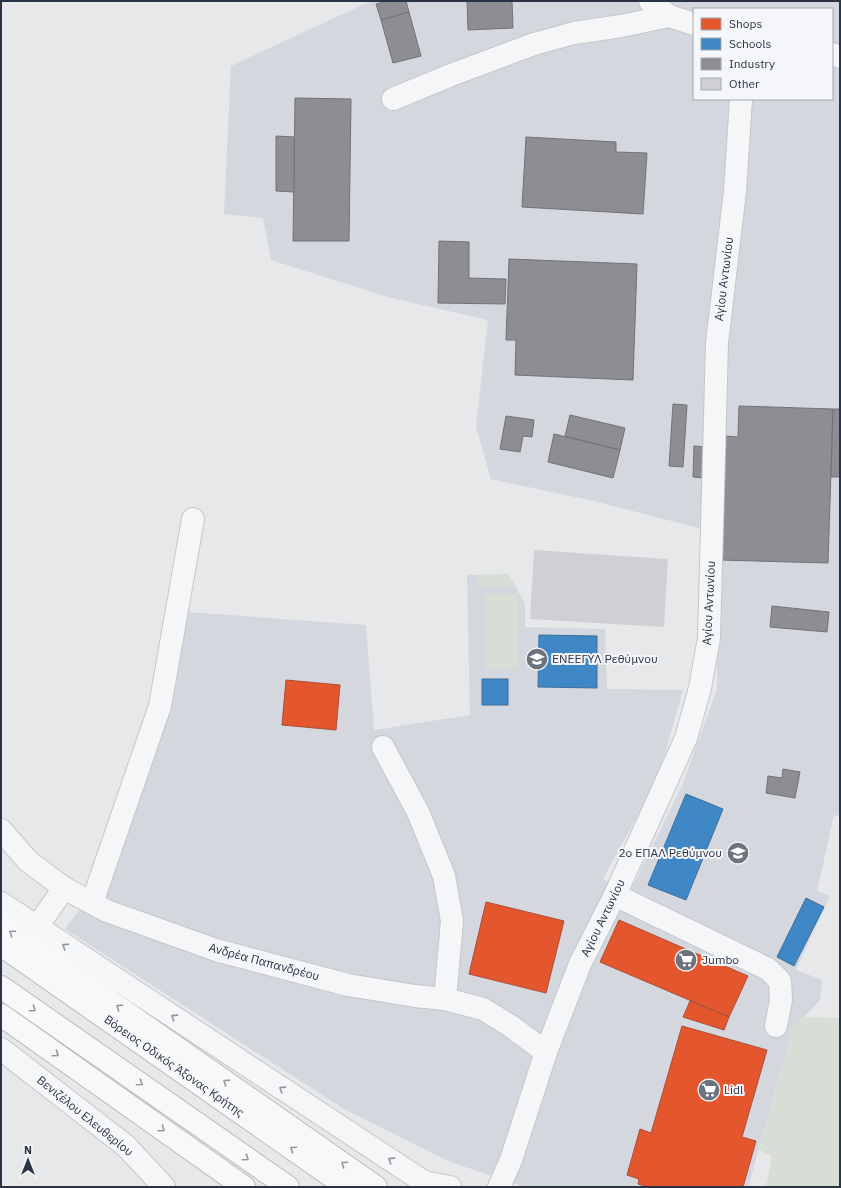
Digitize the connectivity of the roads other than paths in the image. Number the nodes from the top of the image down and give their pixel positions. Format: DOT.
graph roads {
  1 [pos="650,1"];
  2 [pos="668,16"];
  3 [pos="693,24"];
  4 [pos="393,99"];
  5 [pos="741,100"];
  6 [pos="193,519"];
  7 [pos="382,747"];
  8 [pos="1,830"];
  9 [pos="64,888"];
  10 [pos="615,895"];
  11 [pos="1,903"];
  12 [pos="92,903"];
  13 [pos="1,925"];
  14 [pos="37,927"];
  15 [pos="1,945"];
  16 [pos="1,987"];
  17 [pos="445,999"];
  18 [pos="1,1015"];
  19 [pos="776,1026"];
  20 [pos="1,1049"];
  21 [pos="546,1052"];
  22 [pos="426,1184"];
  23 [pos="164,1187"];
  24 [pos="244,1187"];
  25 [pos="288,1187"];
  26 [pos="348,1187"];
  27 [pos="376,1187"];
  28 [pos="450,1187"];
  29 [pos="499,1187"];
  1 -- 2 [label="street"];
  2 -- 3 [label="street"];
  2 -- 4 [label="street"];
  5 -- 10 [label="street, Αγίου Αντωνίου"];
  6 -- 12 [label="street"];
  7 -- 17 [label="street"];
  8 -- 9 [label="street, Ανδρέα Παπανδρέου"];
  9 -- 12 [label="street, Ανδρέα Παπανδρέου"];
  9 -- 14 [label="street"];
  10 -- 19 [label="street"];
  10 -- 21 [label="street, Αγίου Αντωνίου"];
  11 -- 14 [label="street"];
  12 -- 17 [label="street, Ανδρέα Παπανδρέου"];
  27 -- 13 [label="highway, one-way"];
  22 -- 14 [label="street, one-way"];
  26 -- 15 [label="highway, Βόρειος Οδικός Άξονας Κρήτης, one-way"];
  16 -- 25 [label="highway, one-way"];
  17 -- 21 [label="street, Ανδρέα Παπανδρέου"];
  18 -- 24 [label="highway, one-way"];
  20 -- 23 [label="street, Βενιζέλου Ελευθερίου"];
  21 -- 29 [label="street, Αγίου Αντωνίου"];
  22 -- 28 [label="street"];
}
